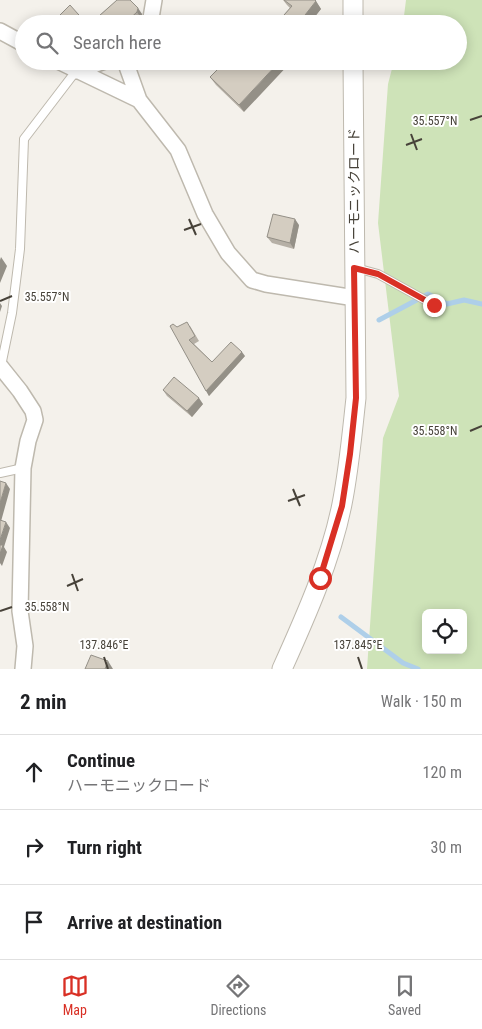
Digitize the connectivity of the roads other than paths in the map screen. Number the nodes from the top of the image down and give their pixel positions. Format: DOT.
graph roads {
  1 [pos="154,0"];
  2 [pos="353,0"];
  3 [pos="152,15"];
  4 [pos="353,15"];
  5 [pos="0,31"];
  6 [pos="15,39"];
  7 [pos="79,70"];
  8 [pos="128,70"];
  9 [pos="353,70"];
  10 [pos="76,71"];
  11 [pos="139,100"];
  12 [pos="354,268"];
  13 [pos="355,298"];
  14 [pos="434,305"];
  15 [pos="1,366"];
  16 [pos="23,468"];
  17 [pos="0,473"];
  18 [pos="23,669"];
  19 [pos="282,669"];
  1 -- 3 [label="street"];
  2 -- 4 [label="street"];
  5 -- 6 [label="street"];
  7 -- 10 [label="street"];
  8 -- 11 [label="street"];
  9 -- 12 [label="street, ハーモニックロード"];
  10 -- 11 [label="street"];
  10 -- 15 [label="lane"];
  11 -- 13 [label="street"];
  12 -- 13 [label="street, ハーモニックロード"];
  12 -- 14 [label="lane"];
  13 -- 19 [label="street, ハーモニックロード"];
  15 -- 16 [label="street"];
  16 -- 17 [label="lane"];
  16 -- 18 [label="street"];
}
